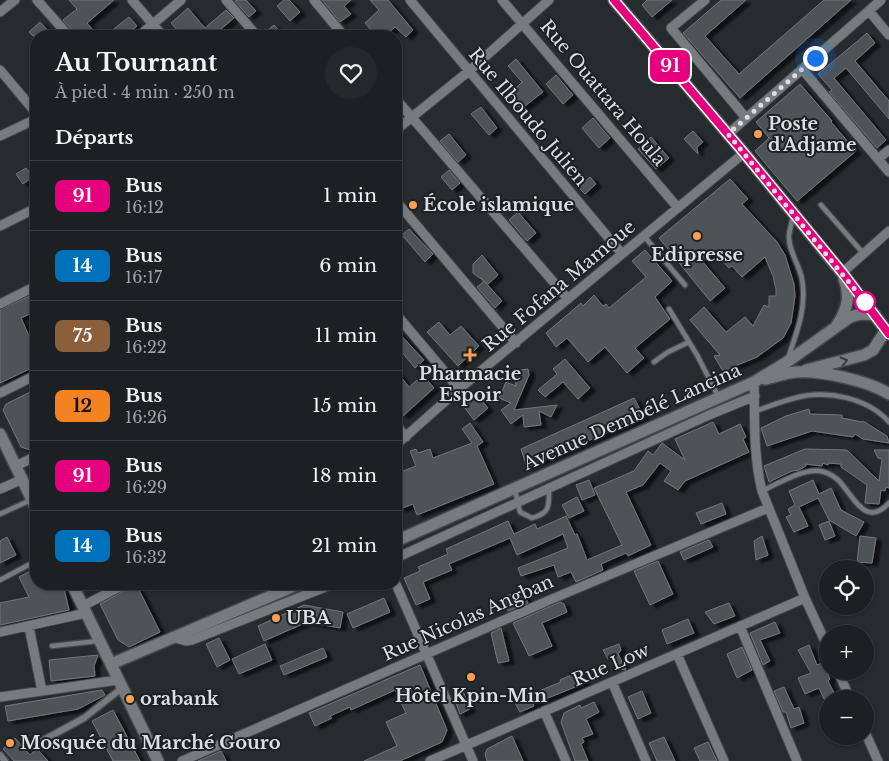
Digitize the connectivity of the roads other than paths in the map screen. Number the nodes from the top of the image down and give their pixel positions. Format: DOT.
graph roads {
  1 [pos="15,0"];
  2 [pos="37,0"];
  3 [pos="132,0"];
  4 [pos="181,0"];
  5 [pos="226,0"];
  6 [pos="314,0"];
  7 [pos="410,0"];
  8 [pos="502,0"];
  9 [pos="549,0"];
  10 [pos="614,0"];
  11 [pos="706,0"];
  12 [pos="882,0"];
  13 [pos="869,11"];
  14 [pos="0,12"];
  15 [pos="153,24"];
  16 [pos="522,24"];
  17 [pos="63,30"];
  18 [pos="146,30"];
  19 [pos="158,30"];
  20 [pos="252,30"];
  21 [pos="339,30"];
  22 [pos="889,35"];
  23 [pos="802,69"];
  24 [pos="0,70"];
  25 [pos="469,71"];
  26 [pos="402,105"];
  27 [pos="30,106"];
  28 [pos="412,117"];
  29 [pos="746,118"];
  30 [pos="30,122"];
  31 [pos="402,125"];
  32 [pos="728,134"];
  33 [pos="0,136"];
  34 [pos="889,150"];
  35 [pos="744,153"];
  36 [pos="878,159"];
  37 [pos="889,172"];
  38 [pos="821,205"];
  39 [pos="402,208"];
  40 [pos="678,208"];
  41 [pos="30,211"];
  42 [pos="794,214"];
  43 [pos="0,226"];
  44 [pos="889,231"];
  45 [pos="644,236"];
  46 [pos="864,253"];
  47 [pos="622,254"];
  48 [pos="842,272"];
  49 [pos="685,285"];
  50 [pos="30,289"];
  51 [pos="568,299"];
  52 [pos="0,304"];
  53 [pos="669,309"];
  54 [pos="402,321"];
  55 [pos="884,325"];
  56 [pos="834,329"];
  57 [pos="689,342"];
  58 [pos="516,343"];
  59 [pos="654,362"];
  60 [pos="787,362"];
  61 [pos="797,372"];
  62 [pos="30,378"];
  63 [pos="754,382"];
  64 [pos="459,389"];
  65 [pos="0,393"];
  66 [pos="889,394"];
  67 [pos="755,396"];
  68 [pos="719,397"];
  69 [pos="755,411"];
  70 [pos="889,422"];
  71 [pos="402,432"];
  72 [pos="0,434"];
  73 [pos="406,437"];
  74 [pos="402,440"];
  75 [pos="30,459"];
  76 [pos="16,466"];
  77 [pos="23,479"];
  78 [pos="514,488"];
  79 [pos="549,488"];
  80 [pos="0,489"];
  81 [pos="762,491"];
  82 [pos="30,495"];
  83 [pos="518,502"];
  84 [pos="889,503"];
  85 [pos="30,505"];
  86 [pos="768,508"];
  87 [pos="0,514"];
  88 [pos="402,538"];
  89 [pos="402,555"];
  90 [pos="30,564"];
  91 [pos="0,580"];
  92 [pos="75,590"];
  93 [pos="116,590"];
  94 [pos="284,590"];
  95 [pos="318,590"];
  96 [pos="399,590"];
  97 [pos="805,598"];
  98 [pos="85,610"];
  99 [pos="740,626"];
  100 [pos="29,627"];
  101 [pos="819,628"];
  102 [pos="0,632"];
  103 [pos="171,637"];
  104 [pos="100,640"];
  105 [pos="52,646"];
  106 [pos="426,654"];
  107 [pos="678,654"];
  108 [pos="111,664"];
  109 [pos="612,682"];
  110 [pos="120,684"];
  111 [pos="42,691"];
  112 [pos="0,698"];
  113 [pos="544,711"];
  114 [pos="40,742"];
  115 [pos="466,745"];
  116 [pos="871,745"];
  117 [pos="0,755"];
  118 [pos="5,761"];
  119 [pos="158,761"];
  120 [pos="182,761"];
  121 [pos="430,761"];
  122 [pos="473,761"];
  123 [pos="566,761"];
  124 [pos="646,761"];
  125 [pos="724,761"];
  126 [pos="797,761"];
  127 [pos="878,761"];
  1 -- 14 [label="street"];
  2 -- 17 [label="street"];
  3 -- 15 [label="street"];
  4 -- 15 [label="street"];
  5 -- 20 [label="street"];
  6 -- 21 [label="street"];
  7 -- 25 [label="street, Rue Ilboudo Julien"];
  8 -- 16 [label="street, Rue Ouattara Houla"];
  9 -- 16 [label="street"];
  10 -- 32 [label="street"];
  11 -- 29 [label="street"];
  12 -- 13 [label="street"];
  13 -- 22 [label="street"];
  13 -- 23 [label="street"];
  15 -- 18 [label="street"];
  15 -- 19 [label="street"];
  16 -- 25 [label="street"];
  16 -- 40 [label="street, Rue Ouattara Houla"];
  23 -- 29 [label="street"];
  23 -- 36 [label="street"];
  24 -- 27 [label="street"];
  25 -- 28 [label="street"];
  25 -- 47 [label="street, Rue Ilboudo Julien"];
  26 -- 28 [label="street"];
  28 -- 31 [label="street"];
  28 -- 51 [label="street"];
  29 -- 32 [label="street"];
  30 -- 33 [label="street"];
  32 -- 35 [label="street"];
  34 -- 36 [label="street"];
  35 -- 40 [label="street, Rue Fofana Mamoue"];
  35 -- 42 [label="street"];
  36 -- 37 [label="street"];
  38 -- 46 [label="lane"];
  39 -- 58 [label="street"];
  40 -- 45 [label="street, Rue Fofana Mamoue"];
  41 -- 43 [label="street"];
  42 -- 48 [label="street"];
  42 -- 60 [label="lane"];
  44 -- 46 [label="street"];
  45 -- 47 [label="street, Rue Fofana Mamoue"];
  45 -- 49 [label="lane"];
  46 -- 48 [label="street"];
  47 -- 51 [label="street, Rue Fofana Mamoue"];
  48 -- 55 [label="street"];
  48 -- 56 [label="street"];
  50 -- 52 [label="street"];
  51 -- 58 [label="street, Rue Fofana Mamoue"];
  53 -- 57 [label="lane"];
  54 -- 64 [label="street"];
  55 -- 56 [label="street, Avenue Dembélé Lancina"];
  61 -- 55 [label="street, one-way"];
  56 -- 60 [label="street, Avenue Dembélé Lancina"];
  57 -- 59 [label="lane"];
  57 -- 68 [label="lane"];
  58 -- 64 [label="street, Rue Fofana Mamoue"];
  60 -- 63 [label="street, Avenue Dembélé Lancina"];
  61 -- 63 [label="street"];
  61 -- 66 [label="street"];
  62 -- 65 [label="street"];
  63 -- 67 [label="street"];
  63 -- 68 [label="street, Avenue Dembélé Lancina"];
  64 -- 73 [label="street, Rue Fofana Mamoue"];
  67 -- 69 [label="street"];
  67 -- 79 [label="street"];
  68 -- 78 [label="street, Avenue Dembélé Lancina"];
  69 -- 70 [label="lane"];
  69 -- 81 [label="street"];
  71 -- 73 [label="street"];
  72 -- 76 [label="street"];
  73 -- 74 [label="street, Rue Fofana Mamoue"];
  75 -- 76 [label="street"];
  76 -- 77 [label="street"];
  77 -- 80 [label="street"];
  77 -- 82 [label="street"];
  78 -- 83 [label="lane"];
  78 -- 88 [label="street, Avenue Dembélé Lancina"];
  79 -- 83 [label="street"];
  79 -- 83 [label="lane"];
  81 -- 84 [label="lane"];
  81 -- 86 [label="street"];
  83 -- 89 [label="street"];
  85 -- 87 [label="lane"];
  86 -- 97 [label="street"];
  86 -- 106 [label="street, Rue Nicolas Angban"];
  90 -- 91 [label="lane"];
  92 -- 98 [label="street"];
  93 -- 98 [label="street"];
  94 -- 103 [label="street"];
  95 -- 103 [label="street"];
  96 -- 106 [label="street"];
  97 -- 99 [label="street, Rue Low"];
  97 -- 101 [label="street"];
  98 -- 100 [label="street"];
  98 -- 104 [label="street"];
  99 -- 107 [label="street, Rue Low"];
  99 -- 126 [label="street"];
  100 -- 102 [label="street"];
  100 -- 111 [label="street"];
  103 -- 108 [label="street"];
  104 -- 105 [label="lane"];
  104 -- 108 [label="street"];
  106 -- 115 [label="street"];
  106 -- 120 [label="street, Rue Nicolas Angban"];
  107 -- 109 [label="street, Rue Low"];
  107 -- 125 [label="street"];
  108 -- 110 [label="street"];
  109 -- 113 [label="street, Rue Low"];
  109 -- 124 [label="street"];
  110 -- 111 [label="street"];
  110 -- 114 [label="street"];
  110 -- 119 [label="street"];
  111 -- 112 [label="street"];
  113 -- 115 [label="street, Rue Low"];
  113 -- 123 [label="street"];
  115 -- 121 [label="street, Rue Low"];
  115 -- 122 [label="street"];
  116 -- 127 [label="street"];
  117 -- 118 [label="street"];
}
